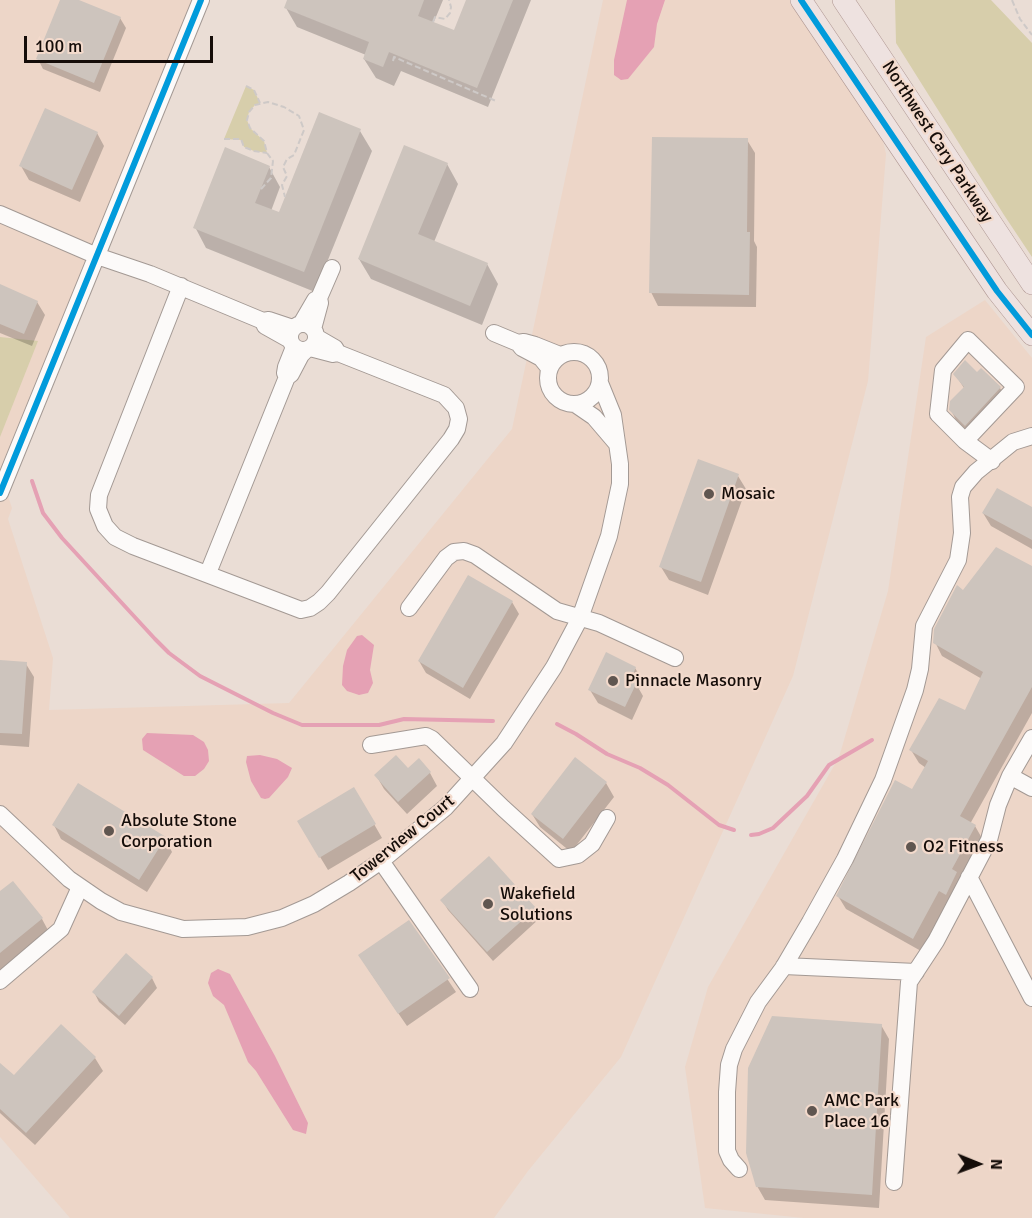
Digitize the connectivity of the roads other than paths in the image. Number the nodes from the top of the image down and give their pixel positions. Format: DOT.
graph roads {
  1 [pos="201,0"];
  2 [pos="801,0"];
  3 [pos="843,0"];
  4 [pos="0,214"];
  5 [pos="97,256"];
  6 [pos="332,268"];
  7 [pos="1032,284"];
  8 [pos="181,286"];
  9 [pos="494,333"];
  10 [pos="1032,335"];
  11 [pos="303,338"];
  12 [pos="518,343"];
  13 [pos="561,355"];
  14 [pos="549,368"];
  15 [pos="600,383"];
  16 [pos="575,404"];
  17 [pos="1032,436"];
  18 [pos="965,441"];
  19 [pos="618,444"];
  20 [pos="992,461"];
  21 [pos="0,493"];
  22 [pos="208,573"];
  23 [pos="409,608"];
  24 [pos="580,618"];
  25 [pos="675,658"];
  26 [pos="1032,738"];
  27 [pos="371,745"];
  28 [pos="1010,776"];
  29 [pos="473,779"];
  30 [pos="1032,788"];
  31 [pos="0,814"];
  32 [pos="607,818"];
  33 [pos="381,861"];
  34 [pos="969,877"];
  35 [pos="80,887"];
  36 [pos="784,966"];
  37 [pos="916,972"];
  38 [pos="0,981"];
  39 [pos="470,989"];
  40 [pos="1032,998"];
  41 [pos="738,1169"];
  42 [pos="894,1182"];
  1 -- 5 [label="street"];
  2 -- 10 [label="main road, Northwest Cary Parkway"];
  3 -- 7 [label="main road, Northwest Cary Parkway"];
  4 -- 5 [label="street"];
  5 -- 8 [label="street"];
  5 -- 21 [label="street"];
  6 -- 11 [label="street"];
  8 -- 11 [label="street"];
  8 -- 22 [label="street"];
  9 -- 12 [label="street"];
  11 -- 22 [label="street"];
  11 -- 22 [label="street"];
  12 -- 13 [label="street"];
  12 -- 14 [label="street"];
  13 -- 14 [label="street"];
  13 -- 15 [label="street"];
  14 -- 16 [label="street"];
  15 -- 16 [label="street"];
  15 -- 19 [label="street, Towerview Court"];
  16 -- 19 [label="street"];
  17 -- 20 [label="street"];
  18 -- 18 [label="street"];
  18 -- 20 [label="street"];
  19 -- 24 [label="street, Towerview Court"];
  20 -- 36 [label="street"];
  23 -- 24 [label="street"];
  24 -- 25 [label="street"];
  24 -- 29 [label="street, Towerview Court"];
  26 -- 28 [label="street"];
  27 -- 29 [label="street"];
  28 -- 30 [label="street"];
  28 -- 34 [label="street"];
  29 -- 32 [label="street"];
  29 -- 33 [label="street, Towerview Court"];
  31 -- 35 [label="street, Towerview Court"];
  33 -- 35 [label="street, Towerview Court"];
  33 -- 39 [label="street"];
  34 -- 37 [label="street"];
  34 -- 40 [label="street"];
  35 -- 38 [label="street"];
  36 -- 37 [label="street"];
  36 -- 41 [label="street"];
  37 -- 42 [label="street"];
}
